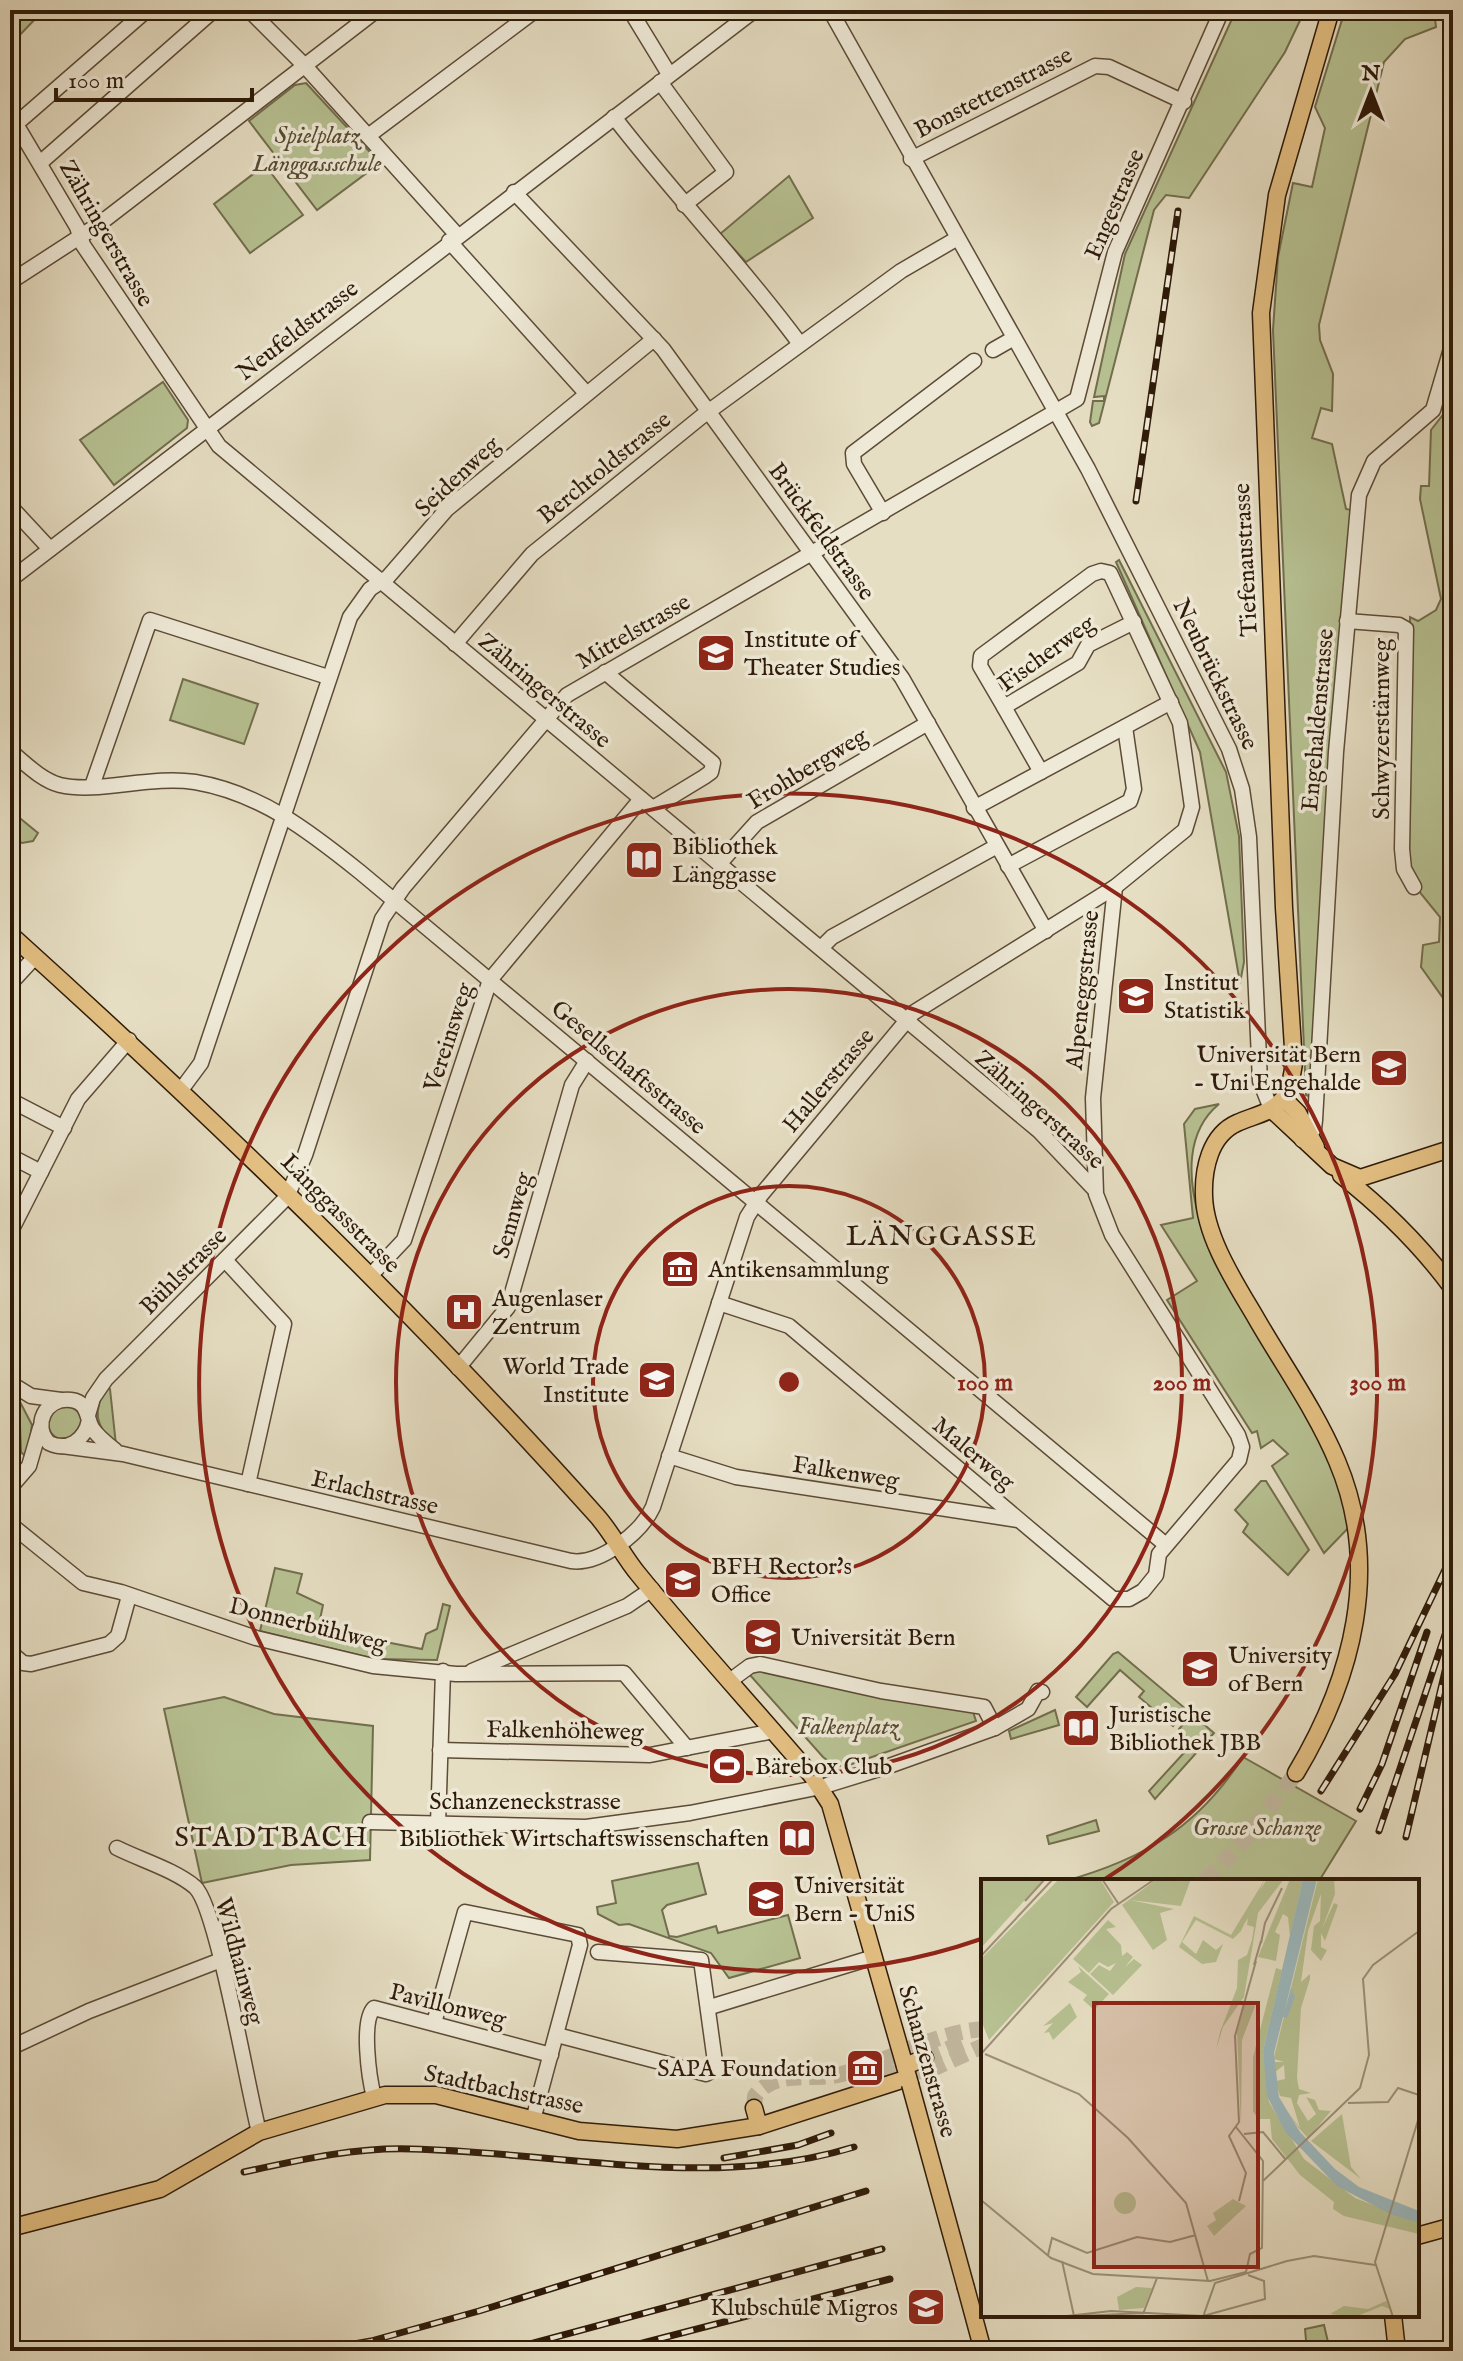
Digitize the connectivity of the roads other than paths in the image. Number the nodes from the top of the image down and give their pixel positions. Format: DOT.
graph roads {
  1 [pos="147,10"];
  2 [pos="214,10"];
  3 [pos="249,10"];
  4 [pos="377,10"];
  5 [pos="536,10"];
  6 [pos="630,10"];
  7 [pos="755,10"];
  8 [pos="830,10"];
  9 [pos="1222,10"];
  10 [pos="1331,10"];
  11 [pos="304,65"];
  12 [pos="665,78"];
  13 [pos="1184,102"];
  14 [pos="614,117"];
  15 [pos="13,119"];
  16 [pos="368,136"];
  17 [pos="911,159"];
  18 [pos="40,163"];
  19 [pos="514,192"];
  20 [pos="684,205"];
  21 [pos="80,237"];
  22 [pos="453,238"];
  23 [pos="956,239"];
  24 [pos="10,282"];
  25 [pos="1014,338"];
  26 [pos="654,339"];
  27 [pos="1453,342"];
  28 [pos="800,344"];
  29 [pos="993,350"];
  30 [pos="974,361"];
  31 [pos="586,393"];
  32 [pos="708,411"];
  33 [pos="1057,413"];
  34 [pos="207,431"];
  35 [pos="883,513"];
  36 [pos="12,516"];
  37 [pos="50,549"];
  38 [pos="812,554"];
  39 [pos="10,580"];
  40 [pos="382,582"];
  41 [pos="1347,621"];
  42 [pos="1134,622"];
  43 [pos="455,644"];
  44 [pos="605,672"];
  45 [pos="328,677"];
  46 [pos="1171,702"];
  47 [pos="1004,707"];
  48 [pos="545,718"];
  49 [pos="928,723"];
  50 [pos="1125,727"];
  51 [pos="10,751"];
  52 [pos="1041,772"];
  53 [pos="92,786"];
  54 [pos="647,804"];
  55 [pos="974,808"];
  56 [pos="283,814"];
  57 [pos="997,846"];
  58 [pos="719,864"];
  59 [pos="1008,866"];
  60 [pos="1115,887"];
  61 [pos="1414,887"];
  62 [pos="394,901"];
  63 [pos="1046,931"];
  64 [pos="10,934"];
  65 [pos="821,948"];
  66 [pos="35,957"];
  67 [pos="490,980"];
  68 [pos="10,984"];
  69 [pos="906,1021"];
  70 [pos="129,1040"];
  71 [pos="587,1061"];
  72 [pos="181,1090"];
  73 [pos="10,1100"];
  74 [pos="1277,1104"];
  75 [pos="64,1128"];
  76 [pos="1306,1136"];
  77 [pos="1453,1148"];
  78 [pos="10,1156"];
  79 [pos="1326,1161"];
  80 [pos="41,1172"];
  81 [pos="1378,1174"];
  82 [pos="1095,1190"];
  83 [pos="289,1192"];
  84 [pos="755,1204"];
  85 [pos="1381,1207"];
  86 [pos="10,1233"];
  87 [pos="225,1260"];
  88 [pos="370,1276"];
  89 [pos="1453,1289"];
  90 [pos="719,1303"];
  91 [pos="458,1368"];
  92 [pos="106,1379"];
  93 [pos="16,1387"];
  94 [pos="65,1400"];
  95 [pos="89,1417"];
  96 [pos="40,1426"];
  97 [pos="61,1446"];
  98 [pos="119,1453"];
  99 [pos="669,1456"];
  100 [pos="29,1466"];
  101 [pos="248,1484"];
  102 [pos="10,1488"];
  103 [pos="1018,1520"];
  104 [pos="10,1524"];
  105 [pos="617,1544"];
  106 [pos="1166,1545"];
  107 [pos="652,1589"];
  108 [pos="129,1596"];
  109 [pos="10,1652"];
  110 [pos="443,1671"];
  111 [pos="468,1674"];
  112 [pos="731,1680"];
  113 [pos="1042,1692"];
  114 [pos="995,1728"];
  115 [pos="774,1731"];
  116 [pos="687,1748"];
  117 [pos="440,1750"];
  118 [pos="1296,1773"];
  119 [pos="821,1787"];
  120 [pos="370,1822"];
  121 [pos="438,1824"];
  122 [pos="117,1848"];
  123 [pos="598,1952"];
  124 [pos="874,1957"];
  125 [pos="221,1960"];
  126 [pos="710,2007"];
  127 [pos="434,2023"];
  128 [pos="557,2035"];
  129 [pos="10,2048"];
  130 [pos="551,2055"];
  131 [pos="925,2058"];
  132 [pos="908,2076"];
  133 [pos="374,2097"];
  134 [pos="754,2108"];
  135 [pos="533,2120"];
  136 [pos="759,2126"];
  137 [pos="259,2132"];
  138 [pos="1453,2226"];
  139 [pos="10,2228"];
  140 [pos="1419,2235"];
  141 [pos="1393,2317"];
  142 [pos="983,2351"];
  143 [pos="1397,2351"];
  1 -- 15 [label="street"];
  2 -- 18 [label="street, Zähringerstrasse"];
  3 -- 11 [label="street"];
  4 -- 11 [label="street"];
  5 -- 16 [label="street"];
  6 -- 12 [label="street"];
  7 -- 12 [label="street, Neufeldstrasse"];
  8 -- 17 [label="street, Neubrückstrasse"];
  9 -- 13 [label="street, Engestrasse"];
  10 -- 74 [label="main road, Tiefenaustrasse"];
  11 -- 16 [label="street"];
  11 -- 21 [label="street"];
  12 -- 14 [label="street, Neufeldstrasse"];
  12 -- 20 [label="street"];
  13 -- 17 [label="street, Bonstettenstrasse"];
  13 -- 33 [label="street, Engestrasse"];
  14 -- 19 [label="street, Neufeldstrasse"];
  14 -- 20 [label="street"];
  15 -- 18 [label="street, Zähringerstrasse"];
  16 -- 22 [label="street"];
  17 -- 23 [label="street, Neubrückstrasse"];
  18 -- 21 [label="street, Zähringerstrasse"];
  19 -- 22 [label="street, Neufeldstrasse"];
  19 -- 26 [label="street, Brückfeldstrasse"];
  20 -- 28 [label="street"];
  21 -- 24 [label="street"];
  21 -- 34 [label="street, Zähringerstrasse"];
  22 -- 31 [label="street"];
  22 -- 34 [label="street, Neufeldstrasse"];
  23 -- 25 [label="street, Neubrückstrasse"];
  23 -- 28 [label="street, Berchtoldstrasse"];
  25 -- 29 [label="street"];
  25 -- 33 [label="street, Neubrückstrasse"];
  26 -- 31 [label="street, Seidenweg"];
  26 -- 32 [label="street, Brückfeldstrasse"];
  27 -- 41 [label="street, Engehaldenstrasse"];
  28 -- 32 [label="street, Berchtoldstrasse"];
  30 -- 35 [label="street"];
  31 -- 40 [label="street, Seidenweg"];
  32 -- 38 [label="street, Brückfeldstrasse"];
  32 -- 43 [label="street, Berchtoldstrasse"];
  33 -- 35 [label="street, Mittelstrasse"];
  33 -- 74 [label="street, Neubrückstrasse"];
  34 -- 37 [label="street, Neufeldstrasse"];
  34 -- 40 [label="street, Zähringerstrasse"];
  35 -- 38 [label="street, Mittelstrasse"];
  36 -- 37 [label="street"];
  37 -- 39 [label="street, Neufeldstrasse"];
  38 -- 44 [label="street, Mittelstrasse"];
  38 -- 49 [label="street, Brückfeldstrasse"];
  40 -- 43 [label="street, Zähringerstrasse"];
  40 -- 45 [label="street, Seidenweg"];
  41 -- 61 [label="street, Schwyzerstärnweg"];
  41 -- 76 [label="street, Engehaldenstrasse"];
  42 -- 46 [label="street"];
  42 -- 47 [label="street, Fischerweg"];
  42 -- 47 [label="street"];
  43 -- 48 [label="street, Zähringerstrasse"];
  44 -- 48 [label="street, Mittelstrasse"];
  44 -- 54 [label="street, Vereinsweg"];
  45 -- 53 [label="street"];
  45 -- 56 [label="street, Seidenweg"];
  46 -- 50 [label="street"];
  46 -- 60 [label="street, Hallerstrasse"];
  47 -- 52 [label="street, Fischerweg"];
  48 -- 54 [label="street, Zähringerstrasse"];
  48 -- 62 [label="street, Mittelstrasse"];
  49 -- 55 [label="street, Brückfeldstrasse"];
  49 -- 58 [label="street, Frohbergweg"];
  50 -- 52 [label="street"];
  50 -- 59 [label="street"];
  51 -- 53 [label="street, Gesellschaftsstrasse"];
  52 -- 55 [label="street"];
  53 -- 56 [label="street, Gesellschaftsstrasse"];
  54 -- 58 [label="street, Zähringerstrasse"];
  54 -- 67 [label="street, Vereinsweg"];
  55 -- 57 [label="street, Brückfeldstrasse"];
  56 -- 62 [label="street, Gesellschaftsstrasse"];
  56 -- 72 [label="street, Seidenweg"];
  57 -- 59 [label="street, Brückfeldstrasse"];
  57 -- 65 [label="street"];
  58 -- 65 [label="street, Zähringerstrasse"];
  59 -- 63 [label="street, Brückfeldstrasse"];
  60 -- 63 [label="street, Hallerstrasse"];
  60 -- 82 [label="street, Alpeneggstrasse"];
  62 -- 67 [label="street, Gesellschaftsstrasse"];
  62 -- 83 [label="street, Mittelstrasse"];
  63 -- 69 [label="street, Hallerstrasse"];
  64 -- 66 [label="main road, Länggassstrasse"];
  65 -- 69 [label="street, Zähringerstrasse"];
  66 -- 68 [label="street"];
  66 -- 70 [label="main road, Länggassstrasse"];
  67 -- 71 [label="street, Gesellschaftsstrasse"];
  67 -- 88 [label="street, Vereinsweg"];
  69 -- 82 [label="street, Zähringerstrasse"];
  69 -- 84 [label="street, Hallerstrasse"];
  70 -- 72 [label="main road, Länggassstrasse"];
  70 -- 75 [label="street"];
  71 -- 84 [label="street, Gesellschaftsstrasse"];
  71 -- 91 [label="street, Sennweg"];
  72 -- 83 [label="main road, Länggassstrasse"];
  73 -- 75 [label="street"];
  74 -- 76 [label="main road"];
  74 -- 118 [label="main road"];
  75 -- 80 [label="street"];
  76 -- 79 [label="main road"];
  77 -- 81 [label="main road"];
  78 -- 80 [label="street"];
  79 -- 81 [label="main road"];
  79 -- 85 [label="main road"];
  80 -- 86 [label="street"];
  81 -- 85 [label="main road"];
  82 -- 106 [label="street, Alpeneggstrasse"];
  83 -- 87 [label="street, Bühlstrasse"];
  83 -- 88 [label="main road, Länggassstrasse"];
  84 -- 90 [label="street, Hallerstrasse"];
  84 -- 106 [label="street, Gesellschaftsstrasse"];
  85 -- 89 [label="main road"];
  87 -- 92 [label="street, Bühlstrasse"];
  87 -- 101 [label="street"];
  88 -- 91 [label="main road, Länggassstrasse"];
  90 -- 99 [label="street, Hallerstrasse"];
  90 -- 103 [label="street, Malerweg"];
  91 -- 105 [label="main road, Länggassstrasse"];
  92 -- 94 [label="street, Bühlstrasse"];
  92 -- 95 [label="street, Bühlstrasse"];
  93 -- 94 [label="street"];
  93 -- 96 [label="street"];
  94 -- 95 [label="street"];
  94 -- 96 [label="street"];
  95 -- 97 [label="street"];
  95 -- 98 [label="street"];
  96 -- 97 [label="street"];
  96 -- 100 [label="street"];
  97 -- 98 [label="street, Erlachstrasse"];
  97 -- 100 [label="street"];
  98 -- 101 [label="street, Erlachstrasse"];
  99 -- 103 [label="street, Falkenweg"];
  99 -- 105 [label="street, Hallerstrasse"];
  100 -- 102 [label="street"];
  101 -- 105 [label="street, Erlachstrasse"];
  103 -- 106 [label="street, Malerweg"];
  104 -- 108 [label="street, Donnerbühlweg"];
  105 -- 107 [label="main road"];
  107 -- 111 [label="street, Donnerbühlweg"];
  107 -- 112 [label="main road"];
  108 -- 109 [label="street"];
  108 -- 110 [label="street, Donnerbühlweg"];
  110 -- 111 [label="street, Donnerbühlweg"];
  110 -- 117 [label="street"];
  111 -- 116 [label="street, Falkenhöheweg"];
  112 -- 114 [label="street"];
  112 -- 115 [label="main road"];
  113 -- 114 [label="street, Schanzeneckstrasse"];
  114 -- 119 [label="street, Schanzeneckstrasse"];
  115 -- 116 [label="street, Falkenhöheweg"];
  115 -- 119 [label="main road"];
  116 -- 117 [label="street, Falkenhöheweg"];
  117 -- 121 [label="street"];
  119 -- 121 [label="street, Schanzeneckstrasse"];
  119 -- 124 [label="main road, Schanzenstrasse"];
  120 -- 121 [label="street, Schanzeneckstrasse"];
  122 -- 125 [label="street, Wildhainweg"];
  123 -- 126 [label="street"];
  124 -- 126 [label="street"];
  124 -- 132 [label="main road, Schanzenstrasse"];
  125 -- 129 [label="street"];
  125 -- 137 [label="street, Wildhainweg"];
  126 -- 128 [label="street"];
  127 -- 128 [label="street"];
  127 -- 130 [label="street, Pavillonweg"];
  127 -- 133 [label="street, Pavillonweg"];
  128 -- 130 [label="street"];
  130 -- 135 [label="street"];
  131 -- 132 [label="main road, Stadtbachstrasse"];
  132 -- 136 [label="main road, Stadtbachstrasse"];
  132 -- 142 [label="main road, Schanzenstrasse, bridge"];
  133 -- 135 [label="main road, Stadtbachstrasse"];
  133 -- 137 [label="main road, Stadtbachstrasse"];
  134 -- 136 [label="main road"];
  135 -- 136 [label="main road, Stadtbachstrasse"];
  137 -- 139 [label="main road, Stadtbachstrasse"];
  138 -- 140 [label="main road"];
  141 -- 143 [label="main road"];
}
